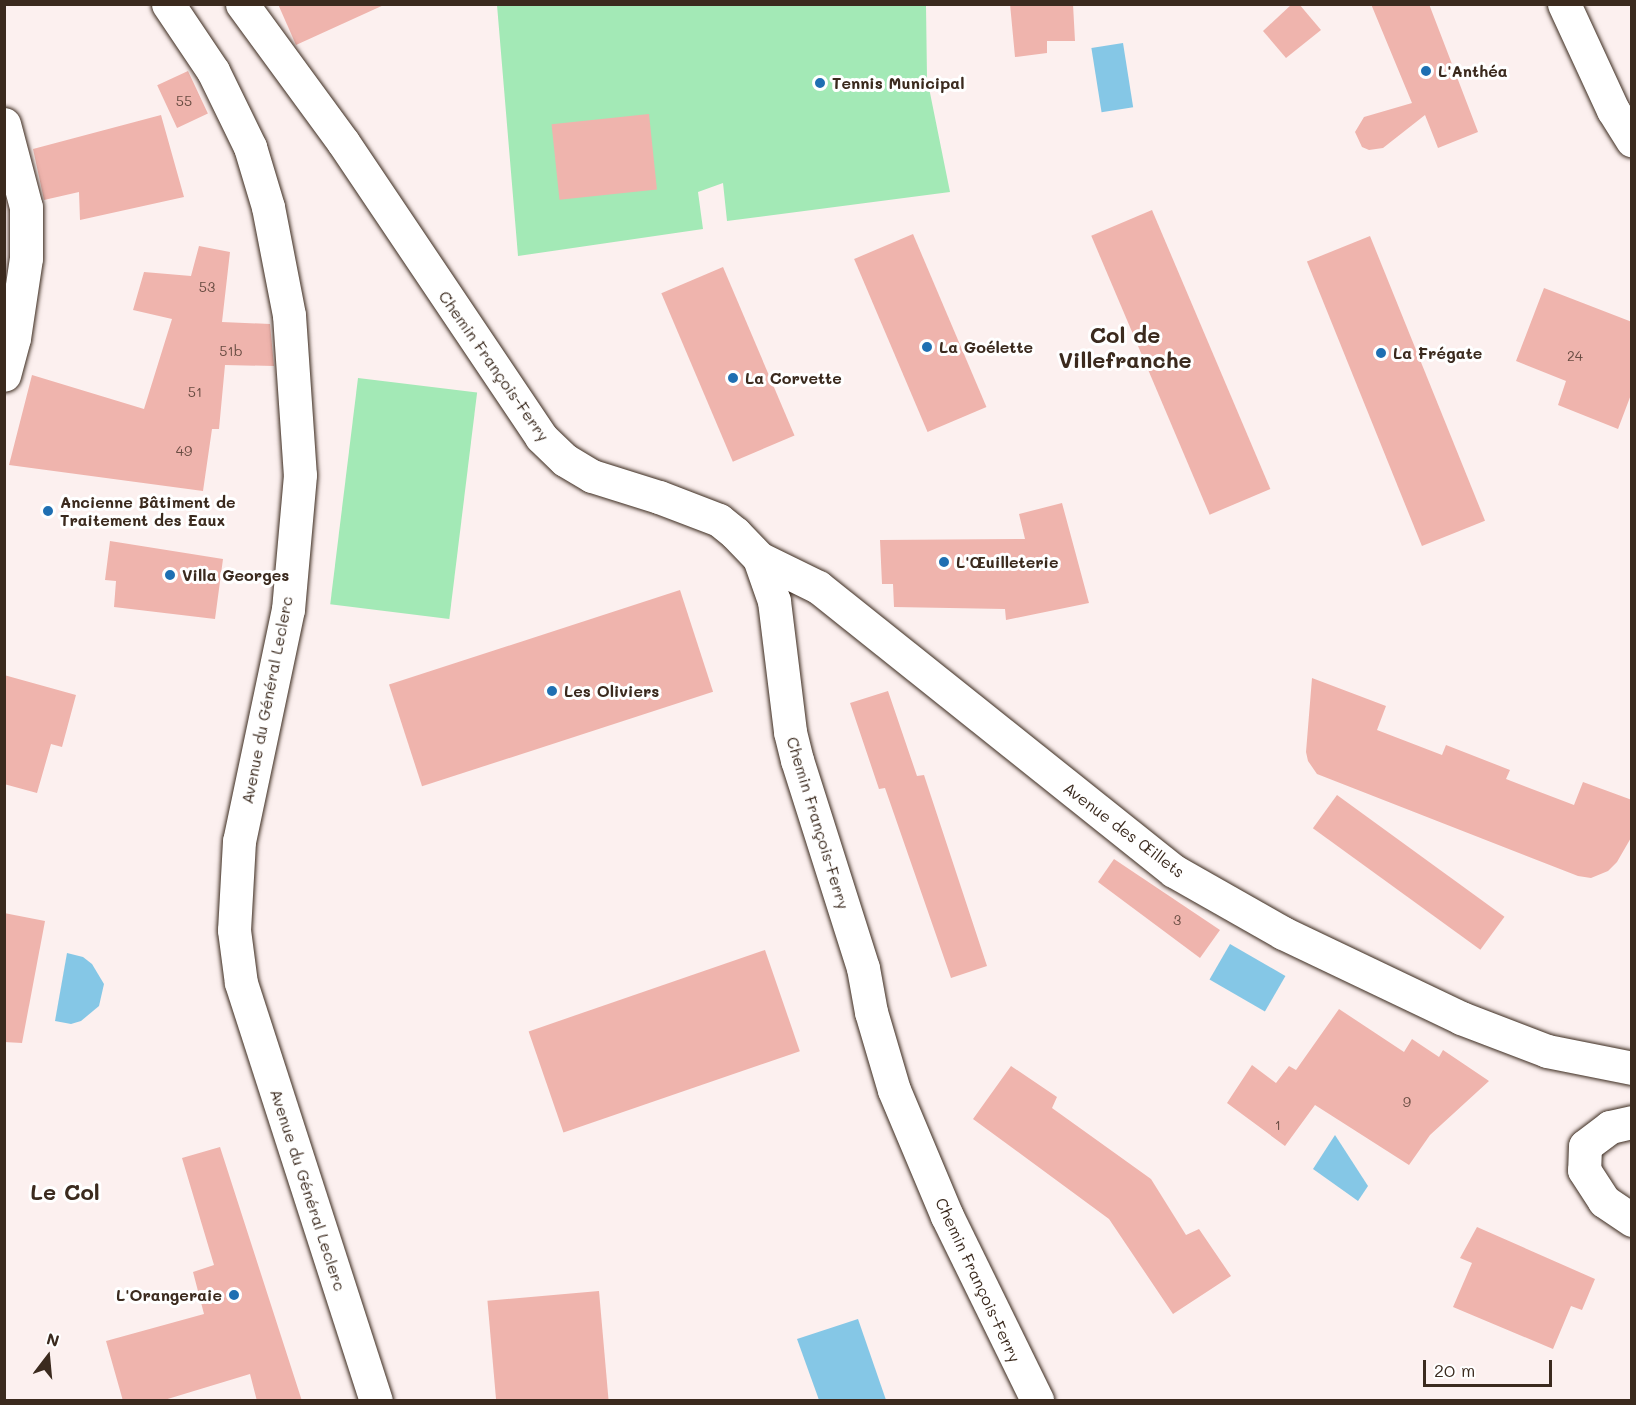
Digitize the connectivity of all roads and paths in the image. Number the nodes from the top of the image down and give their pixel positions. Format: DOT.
graph roads {
  1 [pos="168,4"];
  2 [pos="1564,4"];
  3 [pos="253,9"];
  4 [pos="4,124"];
  5 [pos="1632,141"];
  6 [pos="4,375"];
  7 [pos="759,558"];
  8 [pos="1632,1068"];
  9 [pos="1632,1122"];
  10 [pos="1632,1220"];
  11 [pos="376,1401"];
  12 [pos="1037,1401"];
  1 -- 11 [label="street, Avenue du Général Leclerc"];
  2 -- 5 [label="street"];
  3 -- 7 [label="street, Chemin François-Ferry"];
  4 -- 6 [label="street"];
  7 -- 8 [label="street, Avenue des Œillets"];
  7 -- 12 [label="street, Chemin François-Ferry"];
  9 -- 10 [label="street"];
}
